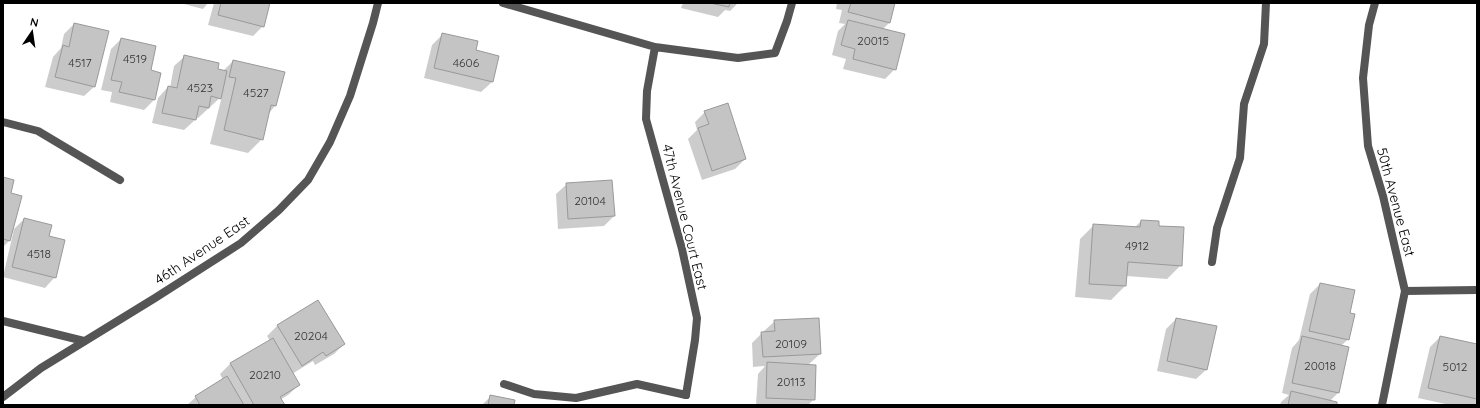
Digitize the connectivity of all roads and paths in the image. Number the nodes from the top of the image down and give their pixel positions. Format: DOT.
graph roads {
  1 [pos="378,3"];
  2 [pos="503,3"];
  3 [pos="792,3"];
  4 [pos="1266,3"];
  5 [pos="1375,3"];
  6 [pos="655,47"];
  7 [pos="3,122"];
  8 [pos="120,180"];
  9 [pos="1212,262"];
  10 [pos="1477,290"];
  11 [pos="1405,291"];
  12 [pos="3,321"];
  13 [pos="84,341"];
  14 [pos="504,384"];
  15 [pos="3,397"];
  16 [pos="1382,405"];
  1 -- 13 [label="street, 46th Avenue East"];
  2 -- 6 [label="street"];
  3 -- 6 [label="street"];
  4 -- 9 [label="street"];
  5 -- 11 [label="street, 50th Avenue East"];
  6 -- 14 [label="street, 47th Avenue Court East"];
  7 -- 8 [label="street"];
  10 -- 11 [label="street"];
  11 -- 16 [label="street, 50th Avenue East"];
  12 -- 13 [label="street"];
  13 -- 15 [label="street, 46th Avenue East"];
}
